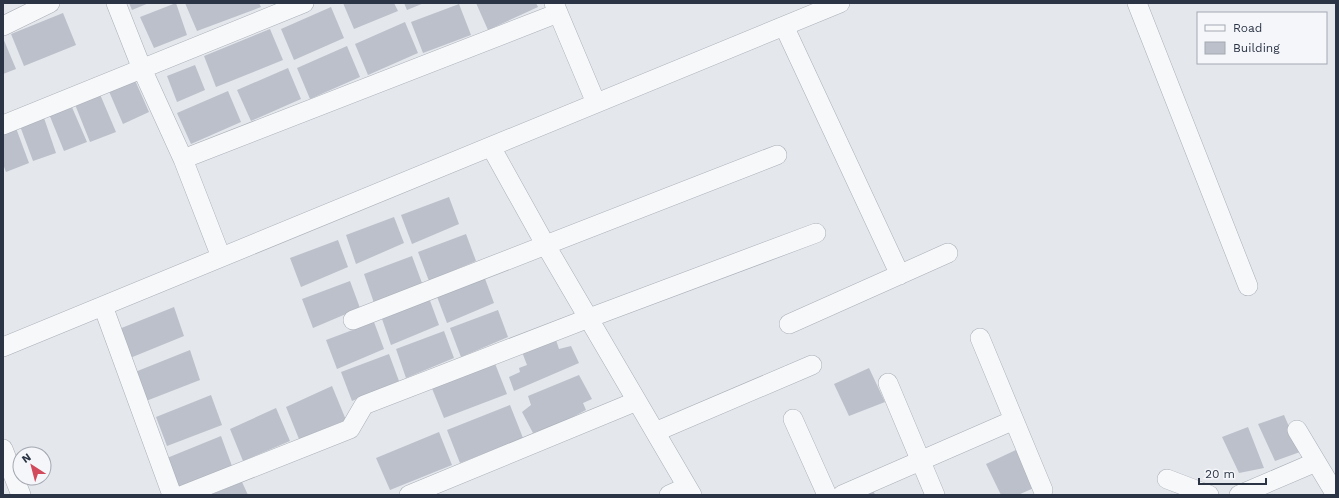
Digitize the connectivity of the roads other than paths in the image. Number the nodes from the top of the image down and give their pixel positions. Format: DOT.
graph roads {
  1 [pos="50,3"];
  2 [pos="116,3"];
  3 [pos="304,3"];
  4 [pos="840,3"];
  5 [pos="1137,3"];
  6 [pos="556,8"];
  7 [pos="3,26"];
  8 [pos="784,26"];
  9 [pos="142,69"];
  10 [pos="596,103"];
  11 [pos="3,125"];
  12 [pos="491,147"];
  13 [pos="777,155"];
  14 [pos="183,159"];
  15 [pos="816,232"];
  16 [pos="545,244"];
  17 [pos="948,253"];
  18 [pos="221,258"];
  19 [pos="900,275"];
  20 [pos="1248,286"];
  21 [pos="103,306"];
  22 [pos="589,318"];
  23 [pos="353,320"];
  24 [pos="789,324"];
  25 [pos="980,338"];
  26 [pos="3,347"];
  27 [pos="812,365"];
  28 [pos="888,383"];
  29 [pos="637,401"];
  30 [pos="793,419"];
  31 [pos="1014,420"];
  32 [pos="1297,430"];
  33 [pos="655,432"];
  34 [pos="4,456"];
  35 [pos="921,460"];
  36 [pos="1316,462"];
  37 [pos="1167,479"];
  38 [pos="1043,490"];
  39 [pos="690,491"];
  40 [pos="21,495"];
  41 [pos="172,495"];
  42 [pos="183,495"];
  43 [pos="409,495"];
  44 [pos="669,495"];
  45 [pos="827,495"];
  46 [pos="842,495"];
  47 [pos="935,495"];
  48 [pos="1209,495"];
  49 [pos="1239,495"];
  50 [pos="1336,495"];
  1 -- 7 [label="street"];
  2 -- 9 [label="street"];
  3 -- 9 [label="street"];
  4 -- 8 [label="street"];
  5 -- 20 [label="street"];
  6 -- 10 [label="street"];
  6 -- 14 [label="street"];
  8 -- 10 [label="street"];
  8 -- 19 [label="street"];
  9 -- 11 [label="street"];
  9 -- 14 [label="street"];
  10 -- 12 [label="street"];
  12 -- 16 [label="street"];
  12 -- 18 [label="street"];
  13 -- 16 [label="street"];
  14 -- 18 [label="street"];
  15 -- 22 [label="street"];
  16 -- 22 [label="street"];
  16 -- 23 [label="street"];
  17 -- 19 [label="street"];
  18 -- 21 [label="street"];
  19 -- 24 [label="street"];
  21 -- 26 [label="street"];
  21 -- 41 [label="street"];
  22 -- 29 [label="street"];
  22 -- 42 [label="street"];
  25 -- 31 [label="street"];
  27 -- 33 [label="street"];
  28 -- 35 [label="street"];
  29 -- 33 [label="street"];
  29 -- 43 [label="street"];
  30 -- 45 [label="street"];
  31 -- 35 [label="street"];
  31 -- 38 [label="street"];
  32 -- 36 [label="street"];
  33 -- 39 [label="street"];
  34 -- 40 [label="street"];
  35 -- 46 [label="street"];
  35 -- 47 [label="street"];
  36 -- 49 [label="street"];
  36 -- 50 [label="street"];
  37 -- 48 [label="street"];
  39 -- 44 [label="street"];
}
